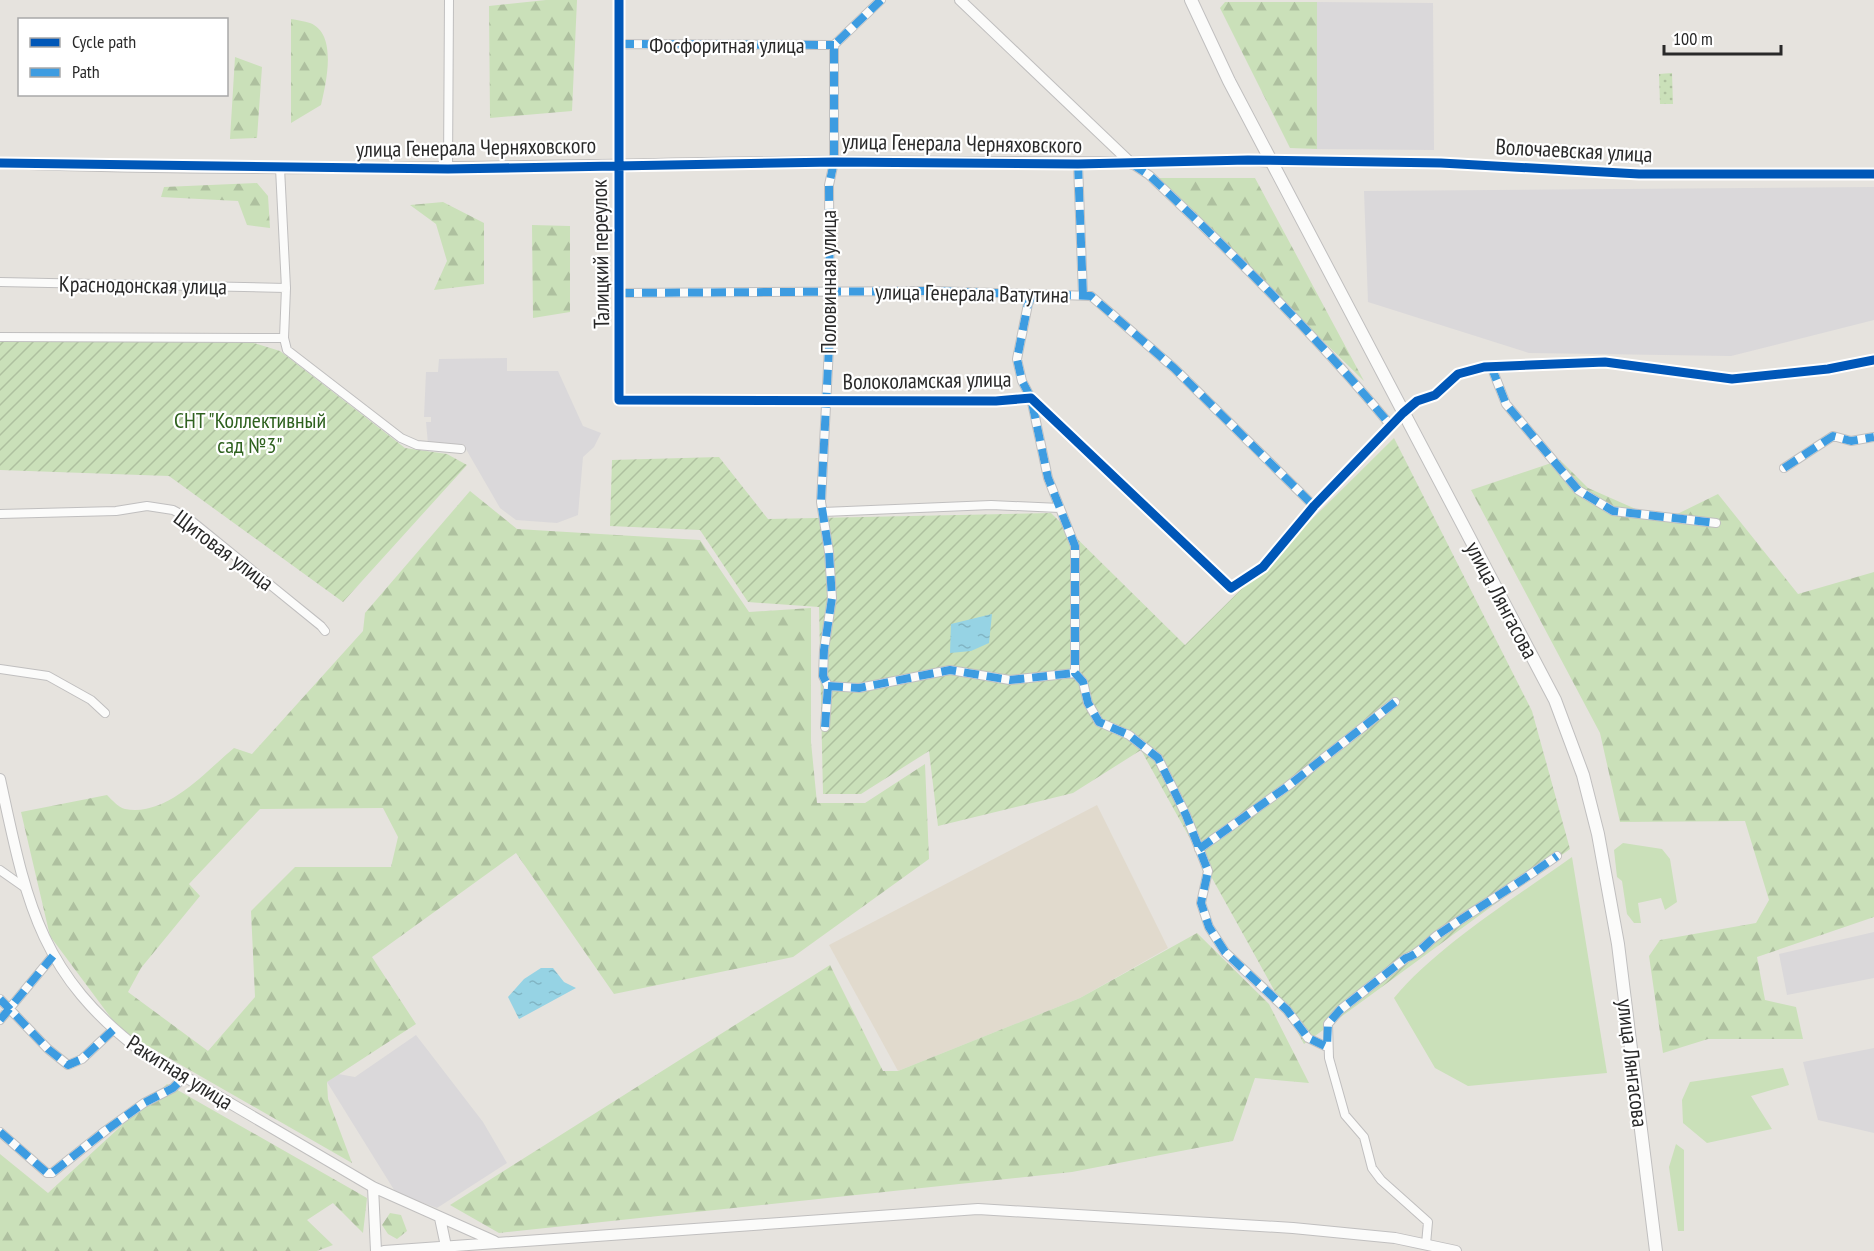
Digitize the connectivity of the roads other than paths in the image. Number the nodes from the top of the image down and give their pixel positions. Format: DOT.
graph roads {
  1 [pos="449,0"];
  2 [pos="619,0"];
  3 [pos="881,0"];
  4 [pos="960,0"];
  5 [pos="1191,0"];
  6 [pos="619,44"];
  7 [pos="834,45"];
  8 [pos="834,162"];
  9 [pos="1273,162"];
  10 [pos="0,163"];
  11 [pos="618,164"];
  12 [pos="1078,164"];
  13 [pos="1132,164"];
  14 [pos="280,168"];
  15 [pos="448,168"];
  16 [pos="1874,174"];
  17 [pos="0,282"];
  18 [pos="286,288"];
  19 [pos="828,291"];
  20 [pos="619,293"];
  21 [pos="1033,294"];
  22 [pos="1083,295"];
  23 [pos="0,337"];
  24 [pos="284,338"];
  25 [pos="1874,360"];
  26 [pos="1491,366"];
  27 [pos="1031,398"];
  28 [pos="619,400"];
  29 [pos="826,401"];
  30 [pos="1403,413"];
  31 [pos="1391,426"];
  32 [pos="1874,437"];
  33 [pos="460,449"];
  34 [pos="1784,468"];
  35 [pos="1314,506"];
  36 [pos="1060,508"];
  37 [pos="823,512"];
  38 [pos="0,514"];
  39 [pos="1716,523"];
  40 [pos="324,631"];
  41 [pos="0,669"];
  42 [pos="1075,673"];
  43 [pos="828,686"];
  44 [pos="1395,702"];
  45 [pos="105,713"];
  46 [pos="825,727"];
  47 [pos="0,779"];
  48 [pos="1199,849"];
  49 [pos="1557,856"];
  50 [pos="0,870"];
  51 [pos="24,887"];
  52 [pos="53,956"];
  53 [pos="0,999"];
  54 [pos="9,1007"];
  55 [pos="0,1020"];
  56 [pos="113,1030"];
  57 [pos="1327,1047"];
  58 [pos="184,1077"];
  59 [pos="0,1132"];
  60 [pos="373,1187"];
  61 [pos="440,1218"];
  62 [pos="497,1242"];
  63 [pos="1426,1244"];
  64 [pos="446,1250"];
  65 [pos="376,1251"];
  66 [pos="384,1251"];
  67 [pos="1456,1251"];
  68 [pos="1656,1251"];
  1 -- 15 [label="street"];
  2 -- 6 [label="street, Талицкий переулок"];
  3 -- 7 [label="street"];
  4 -- 13 [label="street"];
  5 -- 9 [label="main road, улица Лянгасова"];
  6 -- 7 [label="street, Фосфоритная улица"];
  6 -- 11 [label="street, Талицкий переулок"];
  7 -- 8 [label="street, Половинная улица"];
  8 -- 11 [label="street, улица Генерала Черняховского"];
  8 -- 12 [label="street, улица Генерала Черняховского"];
  8 -- 19 [label="street, Половинная улица"];
  9 -- 13 [label="street, улица Генерала Черняховского"];
  9 -- 16 [label="street, Волочаевская улица"];
  9 -- 30 [label="main road, улица Лянгасова"];
  10 -- 14 [label="street, улица Генерала Черняховского"];
  11 -- 15 [label="street, улица Генерала Черняховского"];
  11 -- 20 [label="street, Талицкий переулок"];
  12 -- 13 [label="street, улица Генерала Черняховского"];
  12 -- 22 [label="street"];
  13 -- 31 [label="street"];
  14 -- 15 [label="street, улица Генерала Черняховского"];
  14 -- 18 [label="street"];
  17 -- 18 [label="street, Краснодонская улица"];
  18 -- 24 [label="street"];
  19 -- 20 [label="street, улица Генерала Ватутина"];
  19 -- 21 [label="street, улица Генерала Ватутина"];
  19 -- 29 [label="street, Половинная улица"];
  20 -- 28 [label="street, Талицкий переулок"];
  21 -- 22 [label="street, улица Генерала Ватутина"];
  21 -- 27 [label="street"];
  22 -- 35 [label="street, улица Генерала Ватутина"];
  23 -- 24 [label="street"];
  24 -- 33 [label="street"];
  25 -- 26 [label="street"];
  26 -- 30 [label="street"];
  26 -- 39 [label="street"];
  27 -- 29 [label="street, Волоколамская улица"];
  27 -- 35 [label="street, Волоколамская улица"];
  27 -- 36 [label="street"];
  28 -- 29 [label="street, Волоколамская улица"];
  29 -- 37 [label="street, Половинная улица"];
  30 -- 31 [label="street"];
  30 -- 68 [label="main road, улица Лянгасова"];
  31 -- 35 [label="street"];
  32 -- 34 [label="street"];
  36 -- 37 [label="street"];
  36 -- 42 [label="street"];
  37 -- 43 [label="street, Половинная улица"];
  38 -- 40 [label="street, Щитовая улица"];
  41 -- 45 [label="street"];
  42 -- 43 [label="street"];
  42 -- 48 [label="street"];
  43 -- 46 [label="street, Половинная улица"];
  44 -- 48 [label="street"];
  47 -- 51 [label="street, Ракитная улица"];
  48 -- 57 [label="street"];
  49 -- 57 [label="street"];
  50 -- 51 [label="street"];
  51 -- 52 [label="street, Ракитная улица"];
  52 -- 54 [label="street"];
  52 -- 56 [label="street, Ракитная улица"];
  53 -- 54 [label="street"];
  54 -- 55 [label="street"];
  54 -- 56 [label="street"];
  56 -- 58 [label="street, Ракитная улица"];
  57 -- 63 [label="street"];
  58 -- 59 [label="street"];
  58 -- 60 [label="street, Ракитная улица"];
  60 -- 61 [label="street, Ракитная улица"];
  60 -- 65 [label="street"];
  61 -- 62 [label="street, Ракитная улица"];
  61 -- 64 [label="street"];
  62 -- 63 [label="street"];
  62 -- 64 [label="street"];
  63 -- 67 [label="street"];
  64 -- 66 [label="street"];
}
